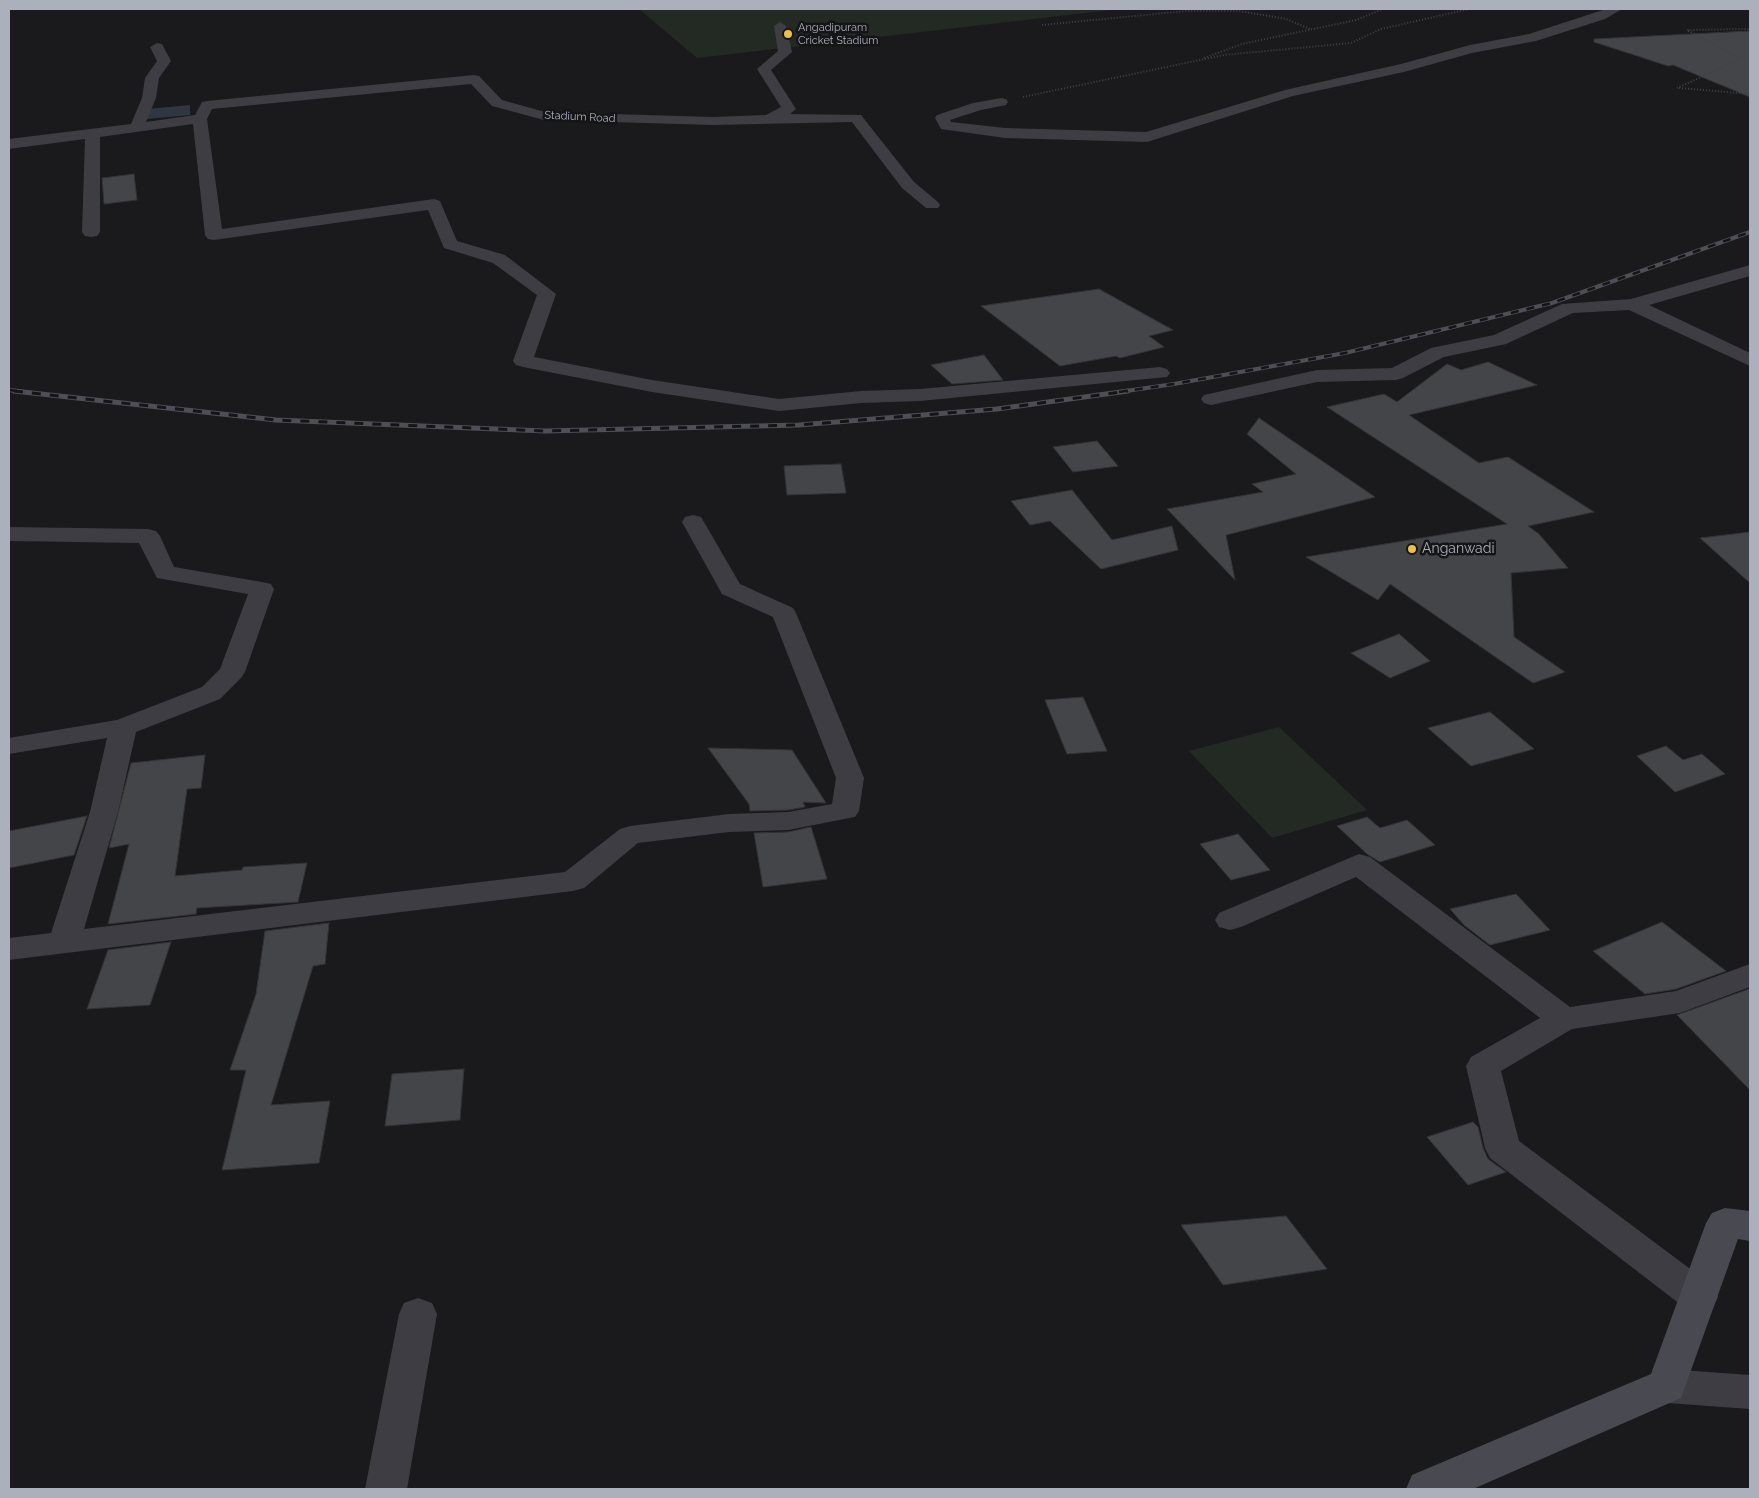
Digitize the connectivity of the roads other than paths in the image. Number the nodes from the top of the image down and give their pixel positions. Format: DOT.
graph roads {
  1 [pos="1616,9"];
  2 [pos="780,26"];
  3 [pos="157,47"];
  4 [pos="1001,102"];
  5 [pos="200,119"];
  6 [pos="769,119"];
  7 [pos="138,126"];
  8 [pos="93,133"];
  9 [pos="9,144"];
  10 [pos="932,206"];
  11 [pos="91,232"];
  12 [pos="1750,270"];
  13 [pos="1632,304"];
  14 [pos="1750,360"];
  15 [pos="1160,373"];
  16 [pos="1211,399"];
  17 [pos="692,522"];
  18 [pos="9,534"];
  19 [pos="123,727"];
  20 [pos="9,746"];
  21 [pos="1230,920"];
  22 [pos="64,942"];
  23 [pos="9,949"];
  24 [pos="1750,975"];
  25 [pos="1564,1019"];
  26 [pos="1750,1226"];
  27 [pos="1699,1297"];
  28 [pos="418,1314"];
  29 [pos="1667,1386"];
  30 [pos="1750,1392"];
  31 [pos="386,1489"];
  32 [pos="1427,1489"];
  1 -- 4 [label="street"];
  2 -- 6 [label="street"];
  3 -- 7 [label="street"];
  5 -- 6 [label="street, Stadium Road"];
  5 -- 7 [label="street"];
  5 -- 15 [label="street"];
  6 -- 10 [label="street"];
  7 -- 8 [label="street"];
  8 -- 9 [label="street"];
  8 -- 11 [label="street"];
  12 -- 13 [label="street"];
  13 -- 14 [label="street"];
  13 -- 16 [label="street"];
  17 -- 22 [label="street"];
  18 -- 19 [label="street"];
  19 -- 20 [label="street"];
  19 -- 22 [label="street"];
  21 -- 25 [label="street"];
  22 -- 23 [label="street"];
  24 -- 25 [label="street"];
  25 -- 27 [label="street"];
  26 -- 27 [label="street"];
  27 -- 29 [label="street"];
  28 -- 31 [label="street"];
  29 -- 30 [label="street"];
  29 -- 32 [label="street"];
}
